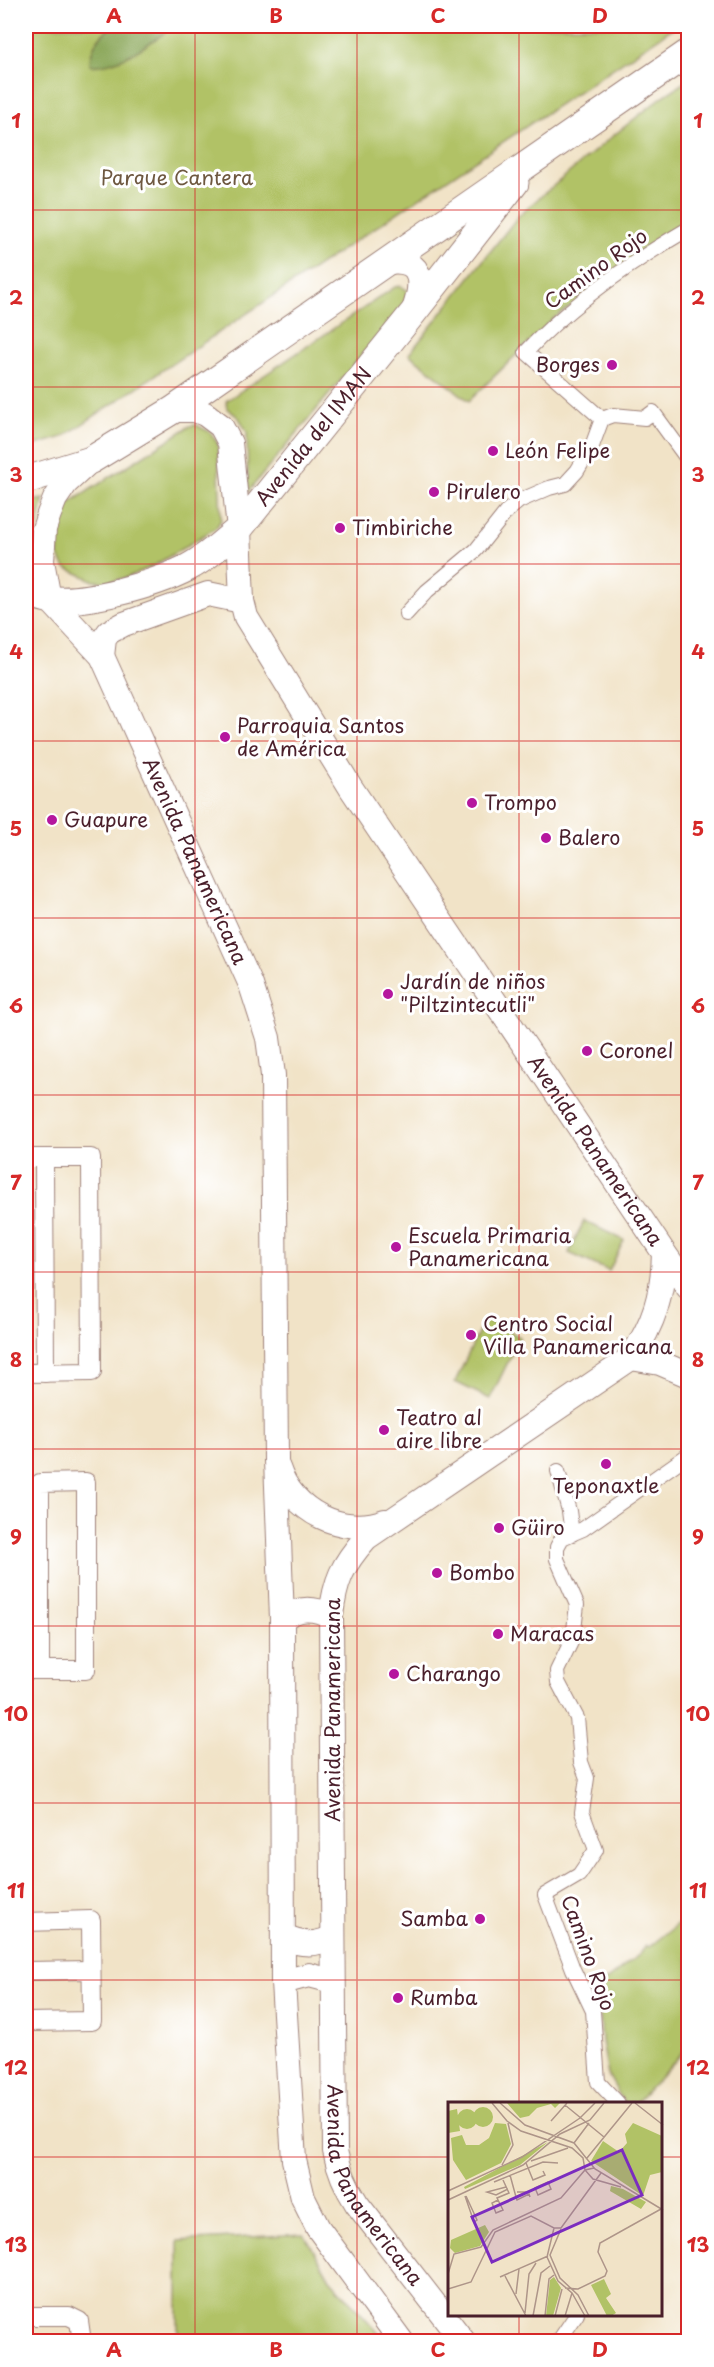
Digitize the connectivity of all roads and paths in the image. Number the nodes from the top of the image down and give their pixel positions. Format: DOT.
graph roads {
  1 [pos="688,53"];
  2 [pos="532,161"];
  3 [pos="688,229"];
  4 [pos="388,262"];
  5 [pos="413,313"];
  6 [pos="173,410"];
  7 [pos="602,419"];
  8 [pos="91,460"];
  9 [pos="688,460"];
  10 [pos="26,480"];
  11 [pos="239,529"];
  12 [pos="37,596"];
  13 [pos="242,601"];
  14 [pos="406,614"];
  15 [pos="102,656"];
  16 [pos="35,1158"];
  17 [pos="664,1253"];
  18 [pos="688,1287"];
  19 [pos="631,1358"];
  20 [pos="26,1373"];
  21 [pos="45,1373"];
  22 [pos="688,1375"];
  23 [pos="688,1455"];
  24 [pos="276,1460"];
  25 [pos="558,1471"];
  26 [pos="33,1483"];
  27 [pos="394,1518"];
  28 [pos="572,1534"];
  29 [pos="331,1616"];
  30 [pos="282,1619"];
  31 [pos="33,1670"];
  32 [pos="26,1922"];
  33 [pos="284,1937"];
  34 [pos="332,1937"];
  35 [pos="91,1970"];
  36 [pos="26,1971"];
  37 [pos="332,1981"];
  38 [pos="283,1982"];
  39 [pos="26,2022"];
  40 [pos="617,2102"];
  41 [pos="26,2316"];
  42 [pos="576,2316"];
  43 [pos="82,2342"];
  44 [pos="402,2342"];
  45 [pos="464,2342"];
  46 [pos="558,2342"];
  1 -- 2 [label="main road, Avenida del IMAN"];
  2 -- 4 [label="main road, Avenida del IMAN"];
  2 -- 5 [label="main road, Avenida del IMAN"];
  3 -- 7 [label="street, Camino Rojo"];
  4 -- 5 [label="street"];
  4 -- 6 [label="main road, Avenida del IMAN"];
  5 -- 11 [label="main road, Avenida del IMAN"];
  6 -- 8 [label="main road, Avenida del IMAN"];
  6 -- 11 [label="street, Avenida Panamericana"];
  7 -- 9 [label="street"];
  7 -- 14 [label="street"];
  8 -- 10 [label="main road, Avenida del IMAN"];
  8 -- 12 [label="street"];
  11 -- 12 [label="main road, Avenida del IMAN"];
  11 -- 13 [label="street, Avenida Panamericana"];
  12 -- 15 [label="street, Avenida Panamericana"];
  13 -- 15 [label="street"];
  13 -- 17 [label="street, Avenida Panamericana"];
  15 -- 24 [label="street, Avenida Panamericana"];
  16 -- 21 [label="street"];
  16 -- 21 [label="street"];
  17 -- 18 [label="street"];
  17 -- 19 [label="street, Avenida Panamericana"];
  19 -- 22 [label="street"];
  19 -- 27 [label="street, Avenida Panamericana"];
  20 -- 21 [label="street"];
  23 -- 28 [label="street, Camino Rojo"];
  24 -- 27 [label="street"];
  24 -- 30 [label="street, Avenida Panamericana"];
  25 -- 28 [label="street"];
  26 -- 31 [label="street"];
  26 -- 31 [label="street"];
  27 -- 29 [label="street, Avenida Panamericana"];
  28 -- 40 [label="street, Camino Rojo"];
  29 -- 30 [label="street"];
  29 -- 34 [label="street, Avenida Panamericana"];
  30 -- 33 [label="street, Avenida Panamericana"];
  32 -- 35 [label="street"];
  33 -- 34 [label="street"];
  33 -- 38 [label="street, Avenida Panamericana"];
  34 -- 37 [label="street, Avenida Panamericana"];
  35 -- 36 [label="street"];
  35 -- 39 [label="street"];
  37 -- 38 [label="street"];
  37 -- 45 [label="street, Avenida Panamericana"];
  38 -- 44 [label="street, Avenida Panamericana"];
  41 -- 43 [label="street"];
  42 -- 46 [label="street"];
}
